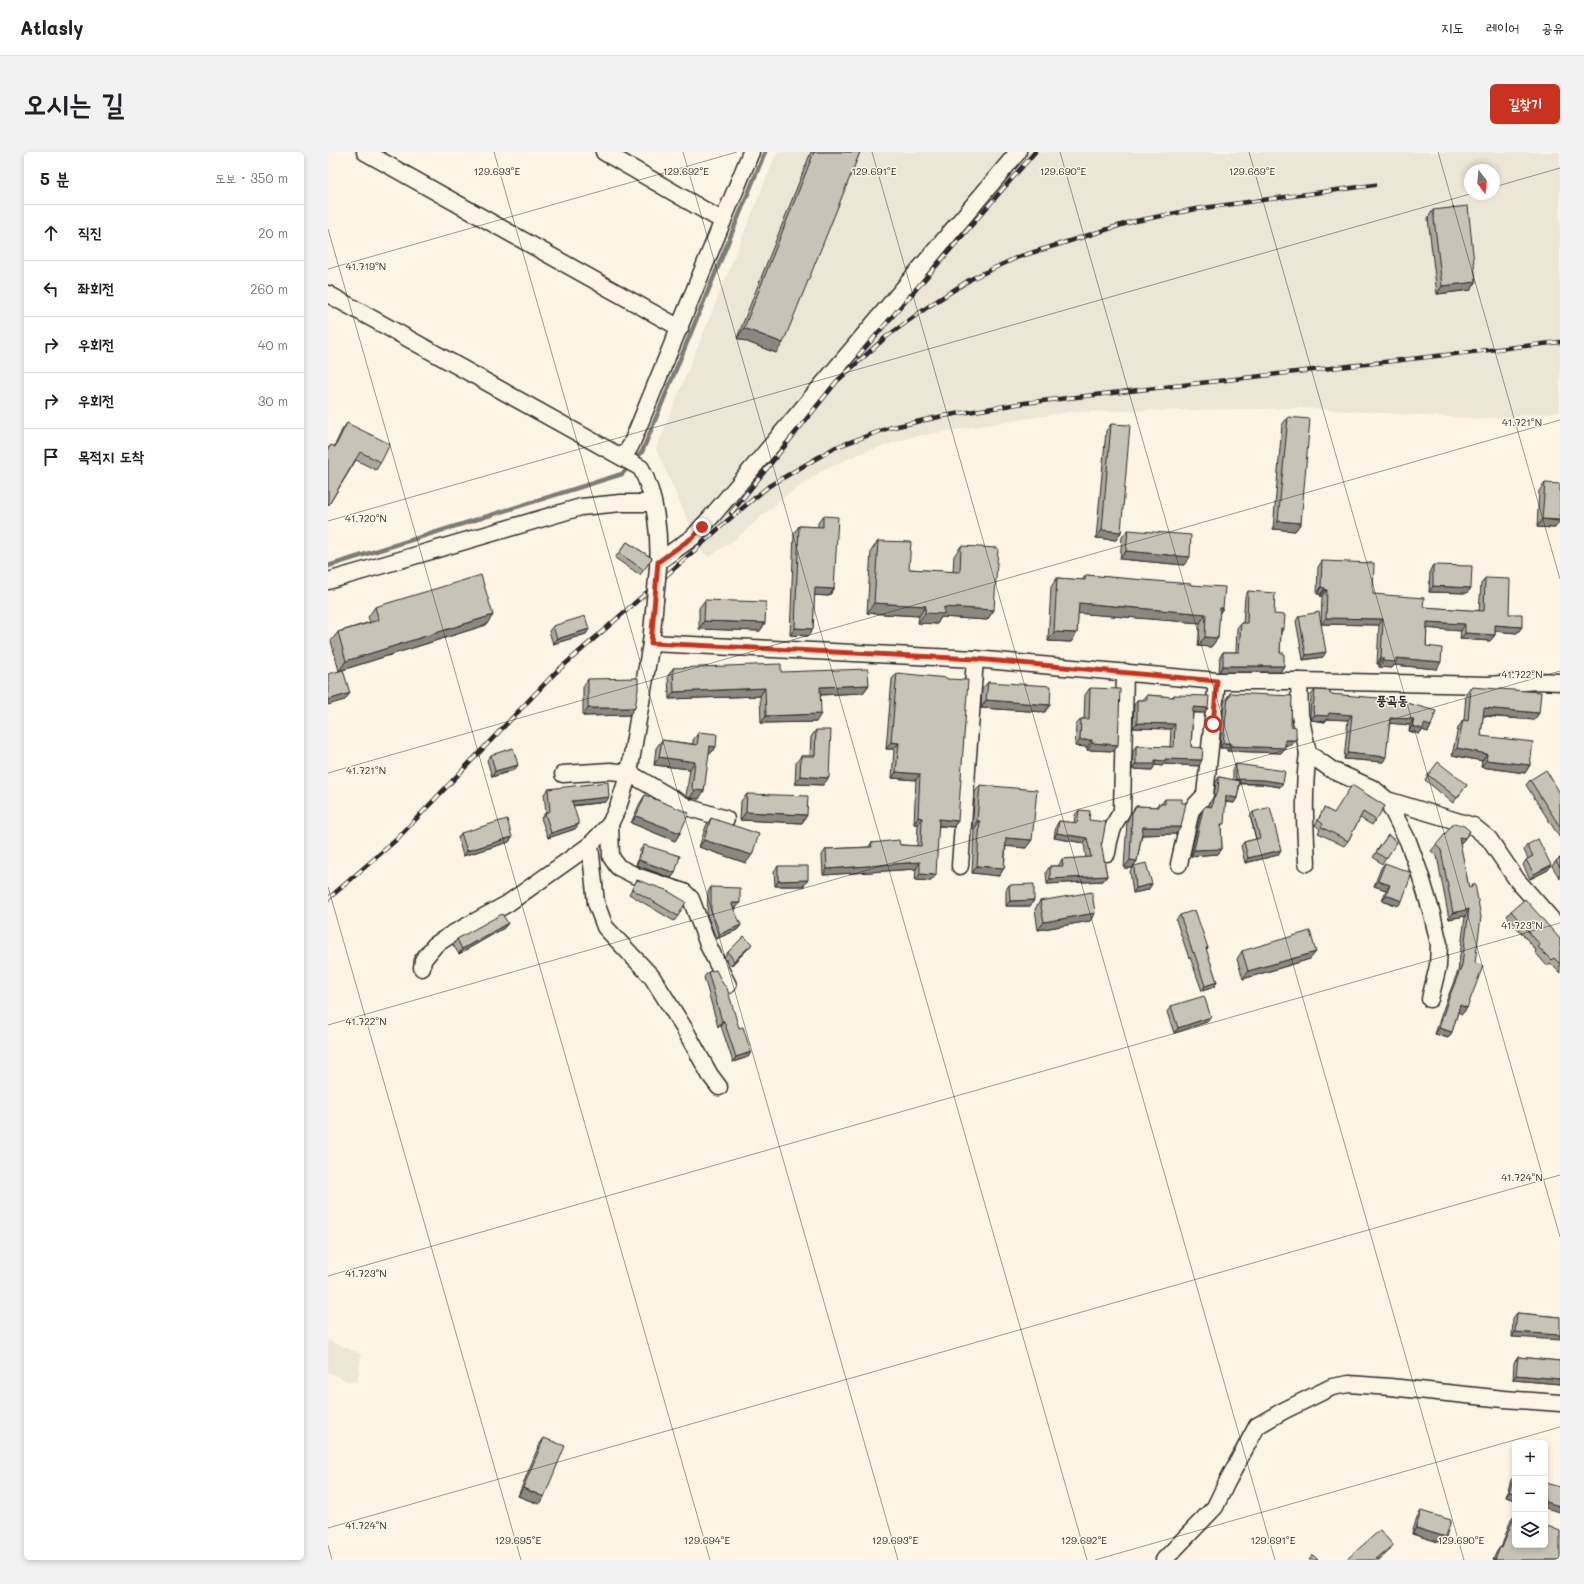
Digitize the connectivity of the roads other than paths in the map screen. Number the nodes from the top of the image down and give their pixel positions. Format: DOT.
graph roads {
  1 [pos="365,152"];
  2 [pos="604,152"];
  3 [pos="751,152"];
  4 [pos="1018,152"];
  5 [pos="723,221"];
  6 [pos="328,294"];
  7 [pos="680,328"];
  8 [pos="624,459"];
  9 [pos="653,503"];
  10 [pos="658,565"];
  11 [pos="328,581"];
  12 [pos="651,643"];
  13 [pos="975,659"];
  14 [pos="1125,672"];
  15 [pos="1217,681"];
  16 [pos="1299,681"];
  17 [pos="1560,682"];
  18 [pos="1308,753"];
  19 [pos="629,773"];
  20 [pos="563,774"];
  21 [pos="1387,800"];
  22 [pos="726,819"];
  23 [pos="610,824"];
  24 [pos="590,845"];
  25 [pos="1107,852"];
  26 [pos="1306,863"];
  27 [pos="1179,864"];
  28 [pos="960,866"];
  29 [pos="1560,928"];
  30 [pos="422,968"];
  31 [pos="728,985"];
  32 [pos="1430,999"];
  33 [pos="718,1087"];
  34 [pos="1560,1402"];
  35 [pos="1164,1560"];
  1 -- 7 [label="street"];
  2 -- 5 [label="street"];
  3 -- 5 [label="street"];
  4 -- 10 [label="street"];
  5 -- 7 [label="street"];
  6 -- 8 [label="street"];
  7 -- 8 [label="street"];
  8 -- 9 [label="street"];
  9 -- 10 [label="street"];
  9 -- 11 [label="street"];
  10 -- 12 [label="street, bridge"];
  12 -- 13 [label="street"];
  12 -- 19 [label="street"];
  13 -- 14 [label="street"];
  13 -- 28 [label="street"];
  14 -- 15 [label="street"];
  14 -- 25 [label="street"];
  15 -- 16 [label="street"];
  15 -- 27 [label="street"];
  16 -- 17 [label="street"];
  16 -- 18 [label="street"];
  18 -- 21 [label="street"];
  18 -- 26 [label="street"];
  19 -- 20 [label="street"];
  19 -- 22 [label="street"];
  19 -- 23 [label="street"];
  21 -- 29 [label="street"];
  21 -- 32 [label="street"];
  23 -- 24 [label="street"];
  23 -- 31 [label="street"];
  24 -- 30 [label="street"];
  24 -- 33 [label="street"];
  34 -- 35 [label="street"];
}
